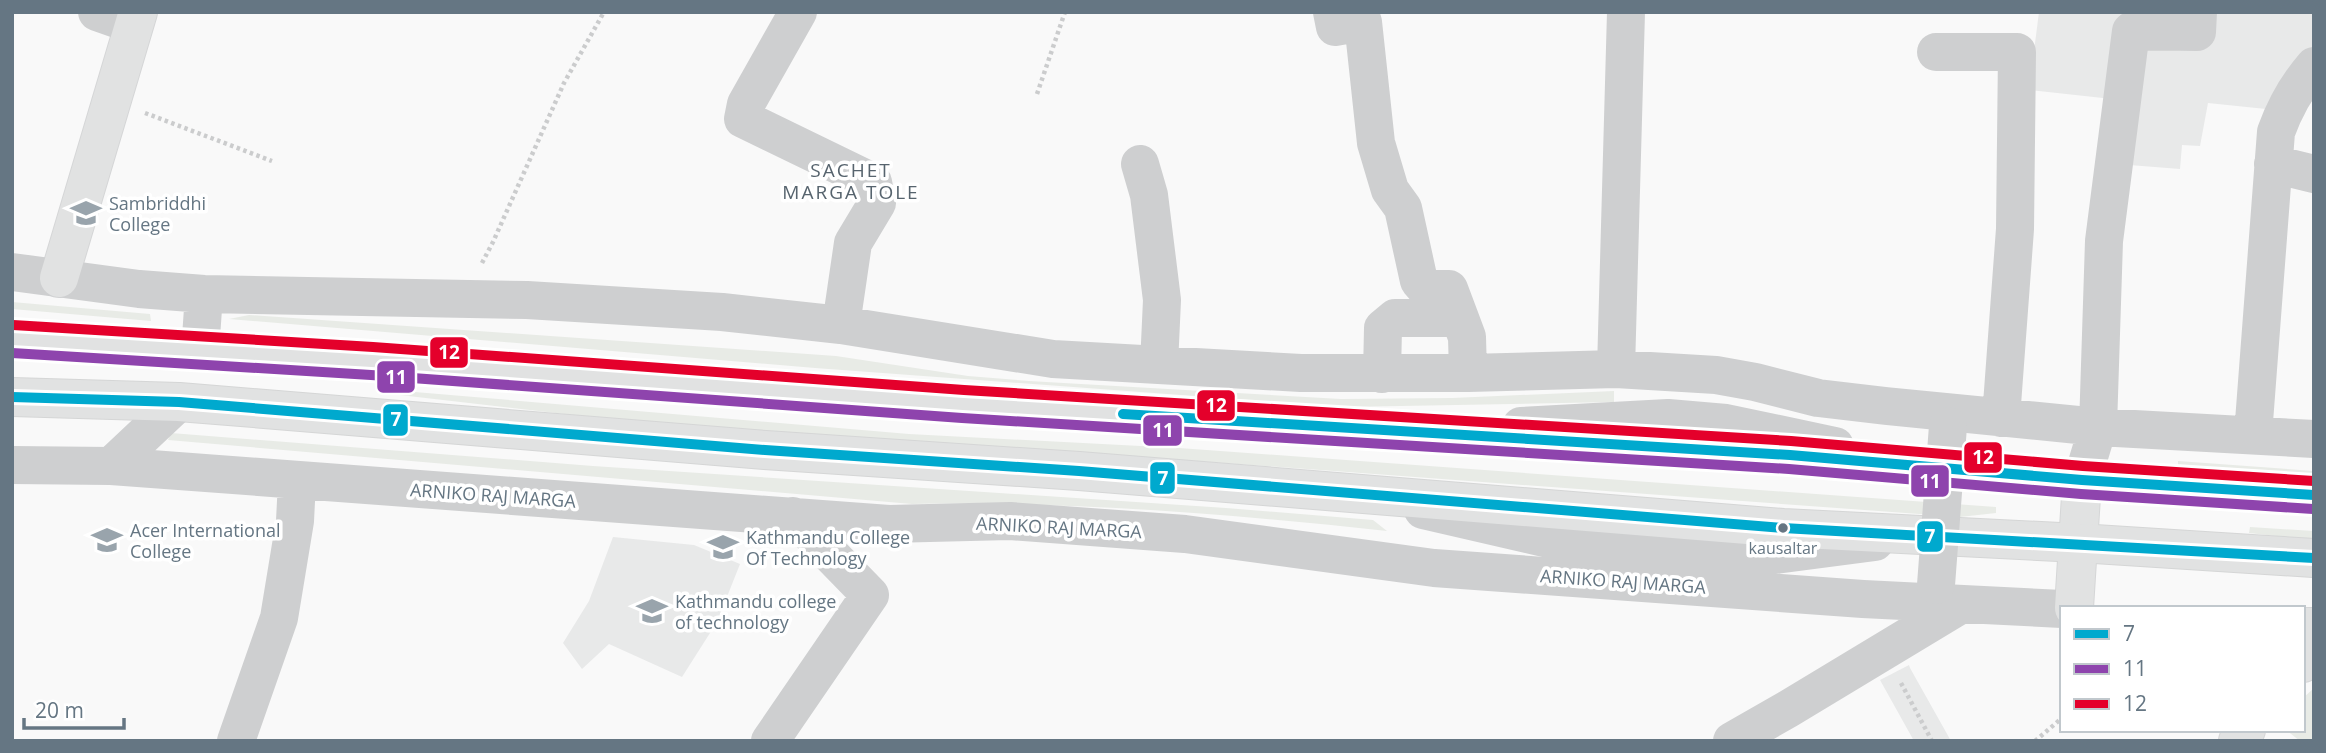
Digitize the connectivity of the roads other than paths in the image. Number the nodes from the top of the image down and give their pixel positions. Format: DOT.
graph roads {
  1 [pos="97,12"];
  2 [pos="798,12"];
  3 [pos="1332,12"];
  4 [pos="1626,12"];
  5 [pos="2198,12"];
  6 [pos="136,19"];
  7 [pos="1936,52"];
  8 [pos="2314,66"];
  9 [pos="1140,164"];
  10 [pos="2273,164"];
  11 [pos="2314,174"];
  12 [pos="12,272"];
  13 [pos="59,278"];
  14 [pos="204,294"];
  15 [pos="1460,318"];
  16 [pos="841,325"];
  17 [pos="12,339"];
  18 [pos="200,352"];
  19 [pos="1159,365"];
  20 [pos="1616,369"];
  21 [pos="1468,373"];
  22 [pos="1382,374"];
  23 [pos="12,397"];
  24 [pos="179,402"];
  25 [pos="2010,419"];
  26 [pos="1948,426"];
  27 [pos="2098,426"];
  28 [pos="2253,435"];
  29 [pos="2314,439"];
  30 [pos="12,465"];
  31 [pos="111,466"];
  32 [pos="2082,480"];
  33 [pos="297,481"];
  34 [pos="2314,495"];
  35 [pos="793,516"];
  36 [pos="2079,543"];
  37 [pos="2314,558"];
  38 [pos="1949,595"];
  39 [pos="2074,606"];
  40 [pos="2060,609"];
  41 [pos="236,741"];
  42 [pos="770,741"];
  43 [pos="1732,741"];
  1 -- 6 [label="street"];
  2 -- 16 [label="street"];
  3 -- 15 [label="street"];
  4 -- 20 [label="street"];
  5 -- 27 [label="street"];
  6 -- 13 [label="main road"];
  7 -- 25 [label="street"];
  8 -- 10 [label="street"];
  9 -- 19 [label="street"];
  10 -- 11 [label="street"];
  10 -- 28 [label="street"];
  12 -- 13 [label="street"];
  13 -- 14 [label="street"];
  14 -- 16 [label="street"];
  14 -- 18 [label="street"];
  15 -- 21 [label="street"];
  15 -- 22 [label="street"];
  16 -- 19 [label="street"];
  17 -- 18 [label="main road"];
  18 -- 24 [label="main road"];
  18 -- 32 [label="main road"];
  19 -- 22 [label="street"];
  20 -- 21 [label="street"];
  20 -- 25 [label="street"];
  21 -- 22 [label="street"];
  23 -- 24 [label="main road"];
  24 -- 31 [label="street"];
  24 -- 36 [label="main road"];
  25 -- 27 [label="street"];
  26 -- 38 [label="street, bridge"];
  27 -- 28 [label="street"];
  27 -- 32 [label="street"];
  28 -- 29 [label="street"];
  30 -- 31 [label="street, ARNIKO RAJ MARGA"];
  31 -- 33 [label="street, ARNIKO RAJ MARGA"];
  32 -- 34 [label="main road"];
  32 -- 36 [label="main road"];
  33 -- 35 [label="street, ARNIKO RAJ MARGA"];
  33 -- 41 [label="street"];
  35 -- 38 [label="street, ARNIKO RAJ MARGA"];
  35 -- 42 [label="street"];
  36 -- 37 [label="main road"];
  36 -- 39 [label="main road"];
  38 -- 40 [label="street, ARNIKO RAJ MARGA"];
  38 -- 43 [label="street"];
}
